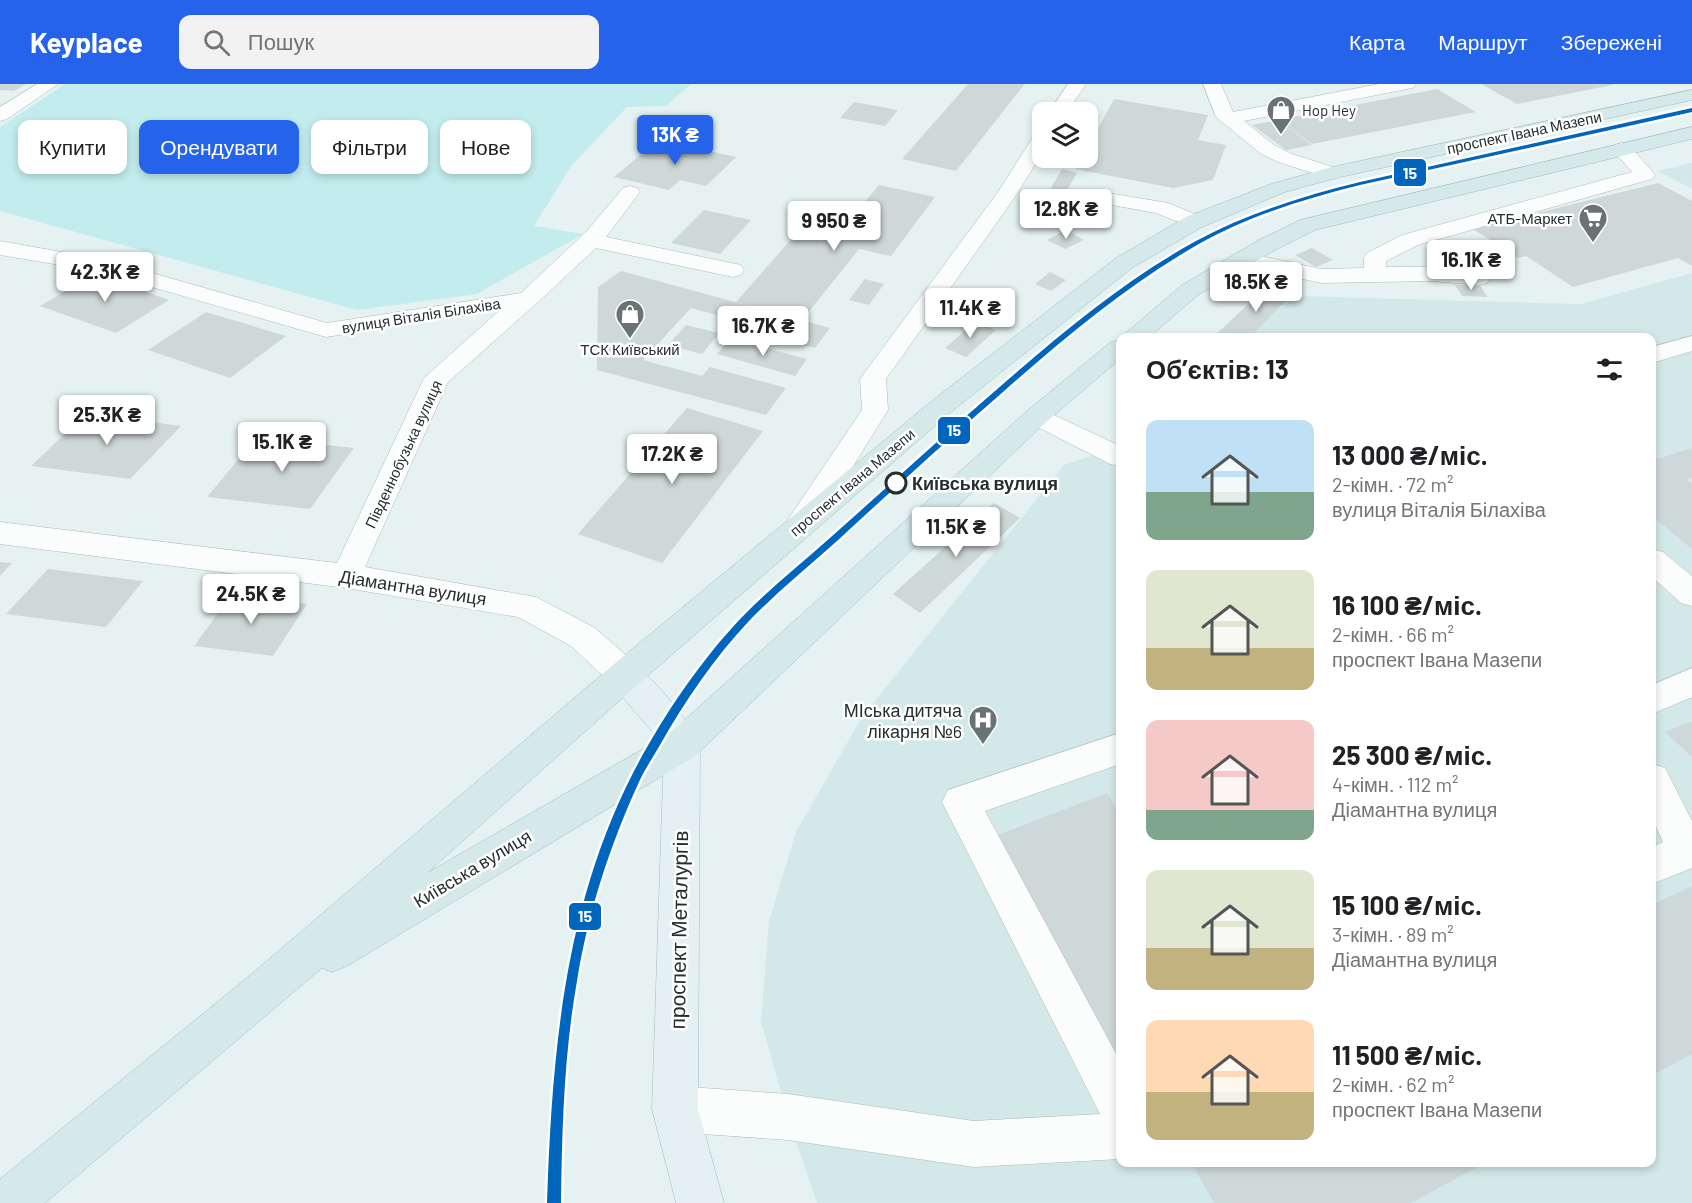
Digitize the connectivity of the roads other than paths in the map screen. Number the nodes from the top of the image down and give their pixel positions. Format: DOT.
graph roads {
  1 [pos="48,84"];
  2 [pos="1077,84"];
  3 [pos="1212,84"];
  4 [pos="1407,84"];
  5 [pos="1692,95"];
  6 [pos="1065,102"];
  7 [pos="0,115"];
  8 [pos="1229,118"];
  9 [pos="1692,133"];
  10 [pos="1622,150"];
  11 [pos="1032,154"];
  12 [pos="1332,173"];
  13 [pos="630,192"];
  14 [pos="1108,199"];
  15 [pos="1194,222"];
  16 [pos="591,240"];
  17 [pos="0,248"];
  18 [pos="1242,259"];
  19 [pos="733,270"];
  20 [pos="1375,274"];
  21 [pos="1479,278"];
  22 [pos="528,299"];
  23 [pos="1138,333"];
  24 [pos="1692,343"];
  25 [pos="1116,350"];
  26 [pos="1656,354"];
  27 [pos="1037,416"];
  28 [pos="1116,456"];
  29 [pos="800,526"];
  30 [pos="0,533"];
  31 [pos="1656,563"];
  32 [pos="346,576"];
  33 [pos="1692,594"];
  34 [pos="625,675"];
  35 [pos="1692,682"];
  36 [pos="1656,698"];
  37 [pos="682,745"];
  38 [pos="1116,750"];
  39 [pos="1656,788"];
  40 [pos="1656,864"];
  41 [pos="263,992"];
  42 [pos="1116,1098"];
  43 [pos="675,1109"];
  44 [pos="1116,1136"];
  45 [pos="8,1203"];
  46 [pos="700,1203"];
  1 -- 7 [label="street"];
  2 -- 6 [label="street"];
  3 -- 8 [label="street"];
  4 -- 8 [label="street"];
  5 -- 12 [label="highway, проспект Івана Мазепи"];
  8 -- 12 [label="street"];
  9 -- 10 [label="highway"];
  10 -- 18 [label="highway"];
  10 -- 20 [label="street"];
  11 -- 29 [label="street"];
  12 -- 15 [label="highway, проспект Івана Мазепи"];
  13 -- 16 [label="street, Південнобузька вулиця"];
  14 -- 15 [label="street"];
  15 -- 29 [label="highway, проспект Івана Мазепи"];
  16 -- 19 [label="street"];
  16 -- 22 [label="street, Південнобузька вулиця"];
  17 -- 22 [label="street, вулиця Віталія Білахіва"];
  18 -- 20 [label="street"];
  18 -- 23 [label="highway"];
  20 -- 21 [label="street"];
  22 -- 32 [label="street, Південнобузька вулиця"];
  24 -- 26 [label="street"];
  25 -- 27 [label="highway"];
  27 -- 28 [label="street"];
  27 -- 37 [label="highway"];
  29 -- 34 [label="highway, проспект Івана Мазепи"];
  30 -- 32 [label="street, Діамантна вулиця"];
  31 -- 33 [label="street"];
  32 -- 34 [label="street, Діамантна вулиця"];
  34 -- 37 [label="main road"];
  34 -- 41 [label="highway, Київська вулиця"];
  35 -- 36 [label="street"];
  37 -- 41 [label="highway, Київська вулиця"];
  37 -- 43 [label="main road, проспект Металургів"];
  38 -- 42 [label="street"];
  39 -- 40 [label="street"];
  41 -- 45 [label="highway, Київська вулиця"];
  43 -- 44 [label="street"];
  43 -- 46 [label="main road, проспект Металургів"];
}
